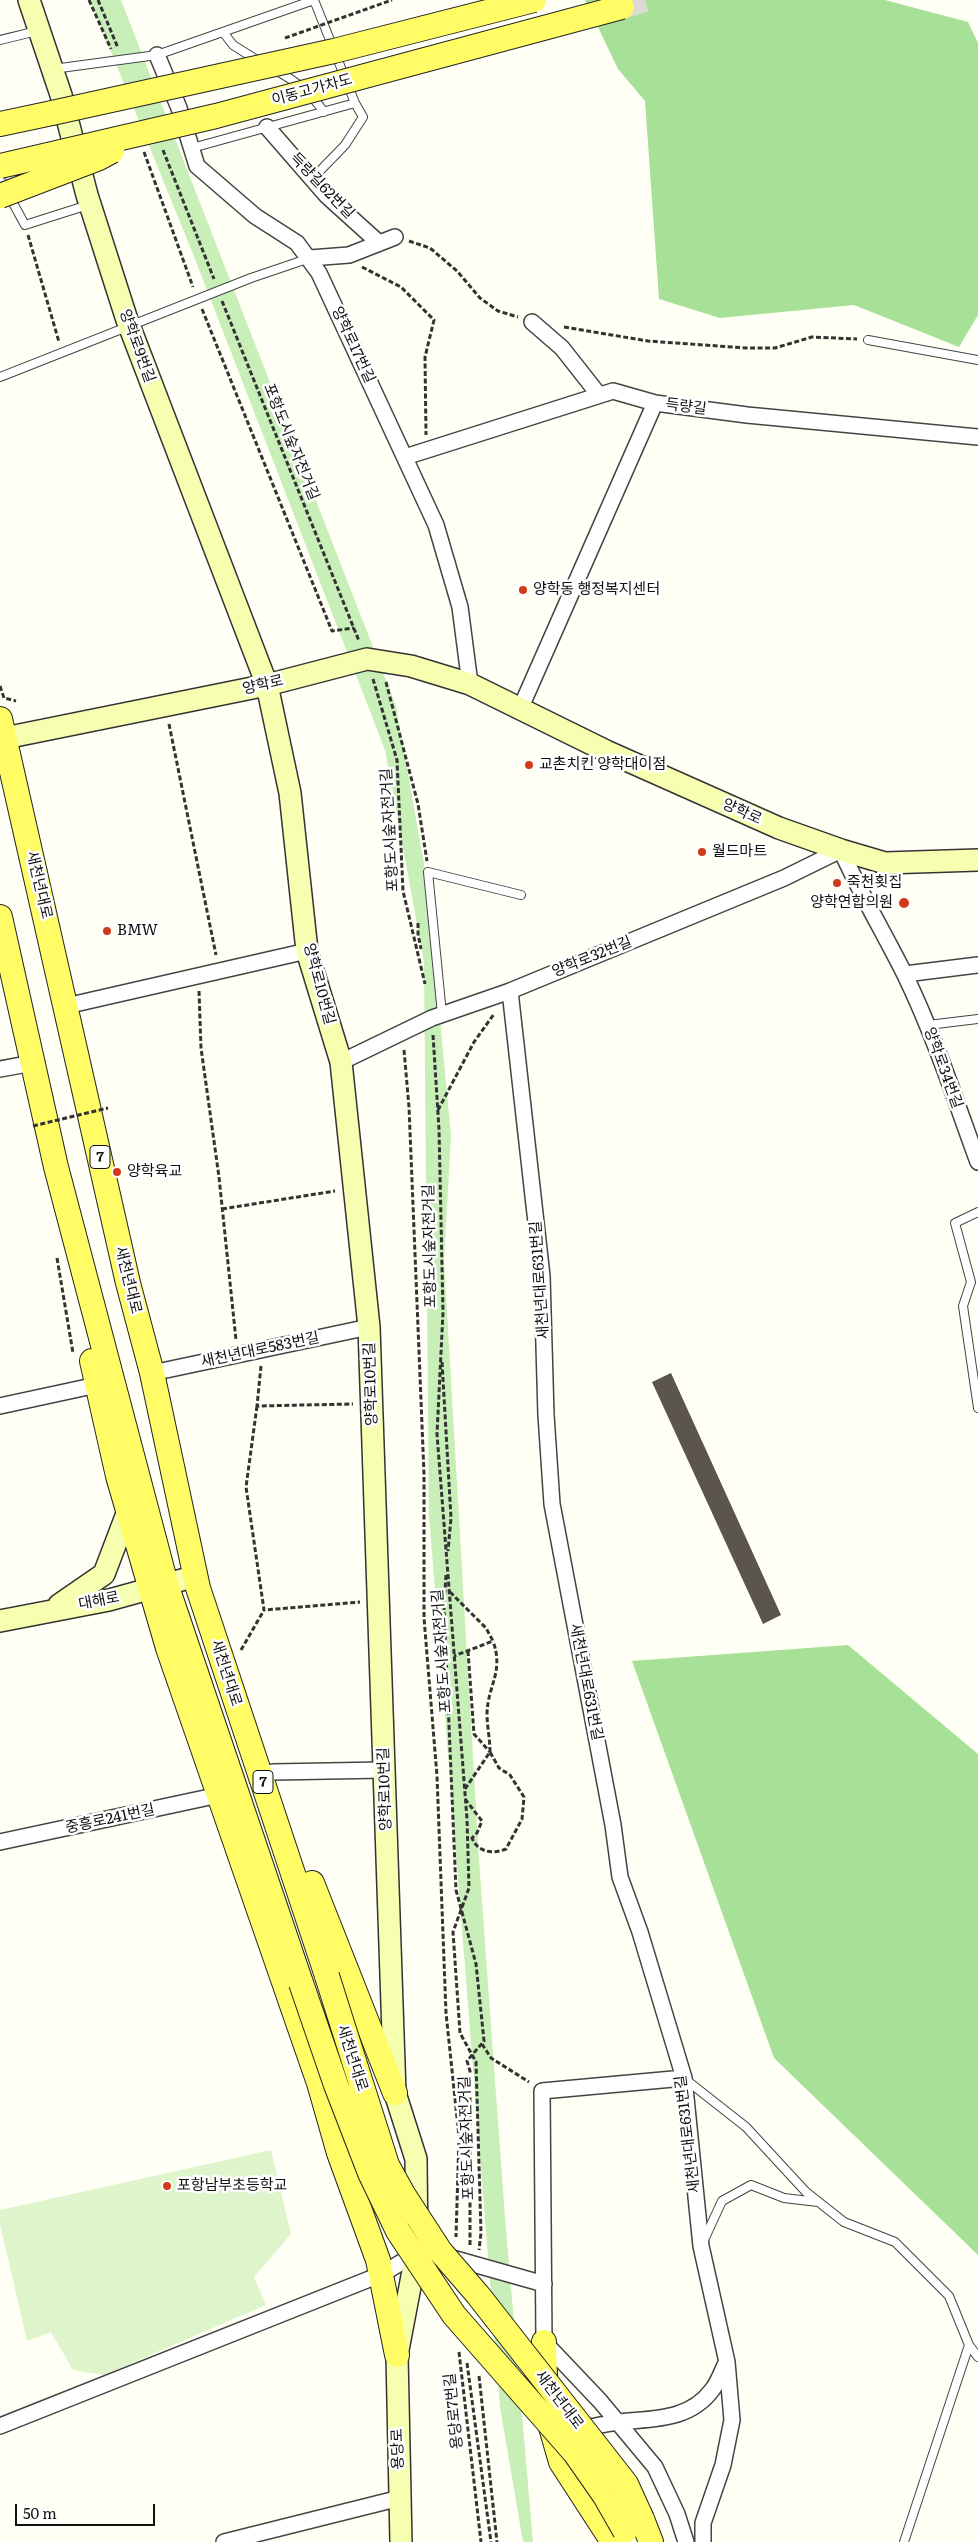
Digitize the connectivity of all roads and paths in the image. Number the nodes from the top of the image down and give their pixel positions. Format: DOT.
graph roads {
  1 [pos="29,0"];
  2 [pos="89,0"];
  3 [pos="98,0"];
  4 [pos="392,0"];
  5 [pos="534,0"];
  6 [pos="622,7"];
  7 [pos="39,30"];
  8 [pos="223,32"];
  9 [pos="0,40"];
  10 [pos="277,41"];
  11 [pos="157,55"];
  12 [pos="124,60"];
  13 [pos="114,61"];
  14 [pos="53,70"];
  15 [pos="355,103"];
  16 [pos="324,112"];
  17 [pos="52,113"];
  18 [pos="0,116"];
  19 [pos="0,124"];
  20 [pos="267,127"];
  21 [pos="153,143"];
  22 [pos="192,148"];
  23 [pos="0,166"];
  24 [pos="0,179"];
  25 [pos="312,179"];
  26 [pos="0,196"];
  27 [pos="90,204"];
  28 [pos="24,225"];
  29 [pos="395,236"];
  30 [pos="379,243"];
  31 [pos="349,255"];
  32 [pos="310,258"];
  33 [pos="218,291"];
  34 [pos="198,299"];
  35 [pos="532,322"];
  36 [pos="129,326"];
  37 [pos="868,340"];
  38 [pos="62,353"];
  39 [pos="978,360"];
  40 [pos="0,377"];
  41 [pos="599,395"];
  42 [pos="655,403"];
  43 [pos="977,433"];
  44 [pos="426,450"];
  45 [pos="405,457"];
  46 [pos="354,628"];
  47 [pos="374,660"];
  48 [pos="470,684"];
  49 [pos="267,685"];
  50 [pos="0,686"];
  51 [pos="16,701"];
  52 [pos="165,706"];
  53 [pos="520,707"];
  54 [pos="2,732"];
  55 [pos="842,850"];
  56 [pos="978,860"];
  57 [pos="428,872"];
  58 [pos="521,895"];
  59 [pos="0,917"];
  60 [pos="307,951"];
  61 [pos="978,964"];
  62 [pos="219,971"];
  63 [pos="905,974"];
  64 [pos="198,976"];
  65 [pos="510,991"];
  66 [pos="66,1006"];
  67 [pos="437,1016"];
  68 [pos="978,1019"];
  69 [pos="928,1025"];
  70 [pos="403,1032"];
  71 [pos="341,1062"];
  72 [pos="32,1063"];
  73 [pos="0,1069"];
  74 [pos="108,1108"];
  75 [pos="438,1111"];
  76 [pos="33,1126"];
  77 [pos="978,1162"];
  78 [pos="353,1188"];
  79 [pos="222,1209"];
  80 [pos="978,1212"];
  81 [pos="94,1318"];
  82 [pos="369,1327"];
  83 [pos="441,1346"];
  84 [pos="262,1349"];
  85 [pos="237,1354"];
  86 [pos="152,1373"];
  87 [pos="98,1385"];
  88 [pos="372,1404"];
  89 [pos="0,1406"];
  90 [pos="257,1406"];
  91 [pos="978,1408"];
  92 [pos="128,1511"];
  93 [pos="447,1563"];
  94 [pos="197,1582"];
  95 [pos="158,1586"];
  96 [pos="449,1592"];
  97 [pos="378,1601"];
  98 [pos="53,1610"];
  99 [pos="264,1610"];
  100 [pos="0,1621"];
  101 [pos="493,1641"];
  102 [pos="468,1651"];
  103 [pos="454,1656"];
  104 [pos="236,1659"];
  105 [pos="490,1752"];
  106 [pos="384,1770"];
  107 [pos="273,1772"];
  108 [pos="464,1790"];
  109 [pos="219,1795"];
  110 [pos="465,1799"];
  111 [pos="472,1838"];
  112 [pos="0,1842"];
  113 [pos="467,1843"];
  114 [pos="461,1910"];
  115 [pos="482,2044"];
  116 [pos="472,2054"];
  117 [pos="684,2078"];
  118 [pos="542,2091"];
  119 [pos="395,2093"];
  120 [pos="404,2122"];
  121 [pos="346,2172"];
  122 [pos="819,2202"];
  123 [pos="470,2246"];
  124 [pos="701,2246"];
  125 [pos="418,2250"];
  126 [pos="478,2257"];
  127 [pos="382,2274"];
  128 [pos="544,2284"];
  129 [pos="458,2342"];
  130 [pos="544,2342"];
  131 [pos="969,2345"];
  132 [pos="397,2355"];
  133 [pos="466,2356"];
  134 [pos="978,2357"];
  135 [pos="727,2362"];
  136 [pos="479,2374"];
  137 [pos="617,2422"];
  138 [pos="0,2426"];
  139 [pos="561,2462"];
  140 [pos="400,2498"];
  141 [pos="627,2533"];
  142 [pos="224,2542"];
  143 [pos="401,2542"];
  144 [pos="481,2542"];
  145 [pos="491,2542"];
  146 [pos="497,2542"];
  147 [pos="651,2542"];
  148 [pos="686,2542"];
  149 [pos="703,2542"];
  150 [pos="904,2542"];
  1 -- 7 [label="main road, 양학로9번길"];
  2 -- 13 [label="path"];
  3 -- 12 [label="path"];
  4 -- 10 [label="path, bridge"];
  5 -- 17 [label="main road, bridge"];
  6 -- 21 [label="main road, 이동고가차도, bridge"];
  7 -- 9 [label="lane"];
  7 -- 14 [label="main road, 양학로9번길"];
  8 -- 11 [label="lane"];
  8 -- 15 [label="lane"];
  8 -- 16 [label="lane"];
  11 -- 12 [label="lane"];
  11 -- 22 [label="street, 양학로17번길"];
  12 -- 13 [label="lane"];
  13 -- 14 [label="lane"];
  14 -- 27 [label="main road, 양학로9번길"];
  15 -- 16 [label="lane"];
  15 -- 25 [label="lane"];
  16 -- 20 [label="lane"];
  17 -- 18 [label="main road"];
  17 -- 19 [label="main road"];
  20 -- 22 [label="lane"];
  20 -- 25 [label="street, 득량길62번길"];
  21 -- 23 [label="main road, 이동고가차도, bridge"];
  21 -- 26 [label="main road, bridge"];
  21 -- 33 [label="path, 포항도시숲자전거길"];
  21 -- 34 [label="path"];
  22 -- 32 [label="street, 양학로17번길"];
  24 -- 28 [label="lane"];
  25 -- 30 [label="street, 득량길62번길"];
  27 -- 28 [label="lane"];
  27 -- 36 [label="main road, 양학로9번길"];
  28 -- 38 [label="path"];
  29 -- 30 [label="street"];
  29 -- 35 [label="path"];
  30 -- 31 [label="street"];
  31 -- 32 [label="street"];
  31 -- 44 [label="path"];
  32 -- 33 [label="lane"];
  32 -- 45 [label="street, 양학로17번길"];
  33 -- 34 [label="lane"];
  33 -- 46 [label="path, 포항도시숲자전거길"];
  34 -- 36 [label="lane"];
  34 -- 46 [label="path"];
  35 -- 37 [label="path"];
  35 -- 41 [label="street"];
  36 -- 38 [label="lane"];
  36 -- 49 [label="main road, 양학로9번길"];
  37 -- 39 [label="lane"];
  38 -- 40 [label="lane"];
  41 -- 42 [label="street, 득량길"];
  41 -- 44 [label="street, 득량길"];
  42 -- 43 [label="street, 득량길"];
  42 -- 53 [label="street"];
  44 -- 45 [label="street, 득량길"];
  45 -- 48 [label="street, 양학로17번길"];
  46 -- 47 [label="path, 포항도시숲자전거길"];
  47 -- 48 [label="main road, 양학로"];
  47 -- 49 [label="main road, 양학로"];
  47 -- 57 [label="path"];
  47 -- 67 [label="path, 포항도시숲자전거길"];
  48 -- 53 [label="main road, 양학로"];
  49 -- 52 [label="main road, 양학로"];
  49 -- 60 [label="main road, 양학로10번길"];
  50 -- 51 [label="path"];
  52 -- 54 [label="main road, 양학로"];
  52 -- 62 [label="path"];
  53 -- 55 [label="main road, 양학로"];
  54 -- 66 [label="main road, 새천년대로 / 7"];
  55 -- 56 [label="main road, 양학로"];
  55 -- 63 [label="street, 양학로34번길"];
  55 -- 65 [label="street, 양학로32번길"];
  57 -- 58 [label="lane"];
  57 -- 67 [label="lane"];
  59 -- 72 [label="main road, 새천년대로"];
  60 -- 62 [label="street"];
  60 -- 71 [label="main road, 양학로10번길"];
  61 -- 63 [label="street"];
  62 -- 64 [label="street"];
  63 -- 69 [label="street, 양학로34번길"];
  64 -- 66 [label="street"];
  64 -- 79 [label="path"];
  65 -- 67 [label="street, 양학로32번길"];
  65 -- 75 [label="path"];
  65 -- 117 [label="street, 새천년대로631번길"];
  66 -- 86 [label="main road, 새천년대로 / 7"];
  67 -- 70 [label="street, 양학로32번길"];
  67 -- 75 [label="path, 포항도시숲자전거길"];
  68 -- 69 [label="lane"];
  69 -- 77 [label="street, 양학로34번길"];
  70 -- 71 [label="street, 양학로32번길"];
  70 -- 123 [label="path"];
  71 -- 78 [label="main road, 양학로10번길"];
  72 -- 73 [label="street"];
  72 -- 81 [label="main road, 새천년대로"];
  74 -- 76 [label="path, bridge"];
  75 -- 83 [label="path, 포항도시숲자전거길"];
  78 -- 79 [label="path"];
  78 -- 82 [label="main road, 양학로10번길"];
  79 -- 85 [label="path"];
  80 -- 91 [label="lane"];
  81 -- 87 [label="main road"];
  81 -- 95 [label="main road, 새천년대로"];
  82 -- 84 [label="street, 새천년대로583번길"];
  82 -- 88 [label="main road, 양학로10번길"];
  83 -- 93 [label="path"];
  83 -- 93 [label="path, 포항도시숲자전거길"];
  84 -- 85 [label="street, 새천년대로583번길"];
  84 -- 90 [label="path"];
  85 -- 86 [label="street, 새천년대로583번길"];
  86 -- 94 [label="main road, 새천년대로 / 7"];
  87 -- 89 [label="street"];
  87 -- 92 [label="main road"];
  88 -- 90 [label="path"];
  88 -- 97 [label="main road, 양학로10번길"];
  90 -- 99 [label="path"];
  92 -- 95 [label="main road"];
  92 -- 98 [label="main road"];
  93 -- 96 [label="path, 포항도시숲자전거길"];
  93 -- 114 [label="path"];
  94 -- 95 [label="main road, 대해로"];
  94 -- 104 [label="main road"];
  94 -- 141 [label="main road, 새천년대로 / 7, bridge"];
  95 -- 98 [label="main road, 대해로"];
  95 -- 109 [label="main road"];
  95 -- 141 [label="main road, 새천년대로, bridge"];
  96 -- 101 [label="path"];
  96 -- 103 [label="path, 포항도시숲자전거길"];
  97 -- 99 [label="path"];
  97 -- 106 [label="main road, 양학로10번길"];
  98 -- 100 [label="main road, 대해로"];
  99 -- 104 [label="path"];
  101 -- 102 [label="path"];
  101 -- 105 [label="path"];
  102 -- 103 [label="path"];
  102 -- 105 [label="path"];
  103 -- 108 [label="path, 포항도시숲자전거길"];
  104 -- 107 [label="main road"];
  105 -- 108 [label="path"];
  105 -- 111 [label="path"];
  106 -- 107 [label="street"];
  106 -- 119 [label="main road, 양학로10번길"];
  107 -- 119 [label="main road"];
  108 -- 110 [label="path, 포항도시숲자전거길"];
  109 -- 112 [label="street, 중흥로241번길"];
  109 -- 121 [label="main road"];
  110 -- 111 [label="path"];
  110 -- 113 [label="path, 포항도시숲자전거길"];
  111 -- 113 [label="path"];
  113 -- 114 [label="path, 포항도시숲자전거길"];
  114 -- 115 [label="path"];
  114 -- 116 [label="path, 포항도시숲자전거길"];
  115 -- 116 [label="path"];
  115 -- 118 [label="path"];
  116 -- 123 [label="path"];
  116 -- 126 [label="path, 포항도시숲자전거길"];
  117 -- 118 [label="street"];
  117 -- 122 [label="lane"];
  117 -- 124 [label="street, 새천년대로631번길"];
  118 -- 128 [label="street"];
  119 -- 120 [label="main road, 양학로10번길"];
  120 -- 121 [label="main road"];
  120 -- 125 [label="main road, 양학로10번길"];
  121 -- 127 [label="main road"];
  122 -- 124 [label="lane"];
  122 -- 131 [label="lane"];
  123 -- 126 [label="path"];
  124 -- 135 [label="street, 새천년대로631번길"];
  125 -- 126 [label="street"];
  125 -- 127 [label="street"];
  125 -- 132 [label="main road, 용당로"];
  126 -- 128 [label="street"];
  127 -- 132 [label="main road"];
  127 -- 138 [label="street"];
  128 -- 130 [label="street"];
  129 -- 144 [label="path, 용당로7번길"];
  130 -- 137 [label="street"];
  130 -- 139 [label="main road"];
  131 -- 134 [label="lane"];
  131 -- 150 [label="lane"];
  132 -- 140 [label="main road, 용당로"];
  133 -- 145 [label="path"];
  135 -- 137 [label="street"];
  135 -- 149 [label="street, 새천년대로631번길"];
  136 -- 146 [label="path"];
  137 -- 139 [label="street"];
  137 -- 148 [label="street"];
  139 -- 141 [label="main road"];
  140 -- 142 [label="street"];
  140 -- 143 [label="main road, 용당로"];
  141 -- 147 [label="main road, 새천년대로"];
}
